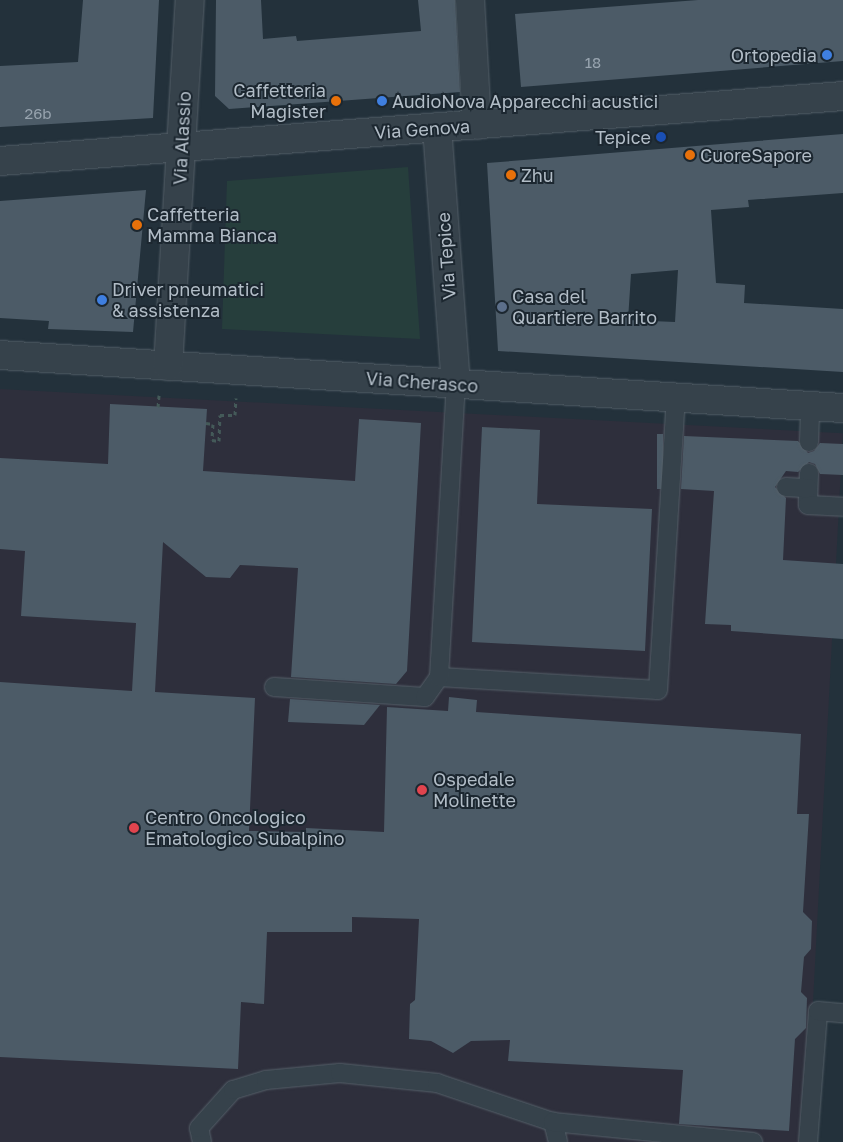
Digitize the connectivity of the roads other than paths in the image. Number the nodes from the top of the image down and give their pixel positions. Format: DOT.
graph roads {
  1 [pos="190,0"];
  2 [pos="470,0"];
  3 [pos="843,96"];
  4 [pos="477,125"];
  5 [pos="437,128"];
  6 [pos="183,147"];
  7 [pos="0,161"];
  8 [pos="0,355"];
  9 [pos="168,366"];
  10 [pos="456,384"];
  11 [pos="676,397"];
  12 [pos="810,406"];
  13 [pos="843,408"];
  14 [pos="809,442"];
  15 [pos="786,487"];
  16 [pos="843,507"];
  17 [pos="439,677"];
  18 [pos="274,688"];
  19 [pos="843,1013"];
  20 [pos="553,1122"];
  21 [pos="202,1142"];
  22 [pos="558,1142"];
  23 [pos="754,1142"];
  24 [pos="808,1142"];
  1 -- 6 [label="street, Via Alassio"];
  2 -- 4 [label="street"];
  3 -- 4 [label="street, Via Genova"];
  4 -- 5 [label="street, Via Genova"];
  5 -- 6 [label="street, Via Genova"];
  5 -- 10 [label="street, Via Tepice"];
  6 -- 7 [label="street, Via Genova"];
  6 -- 9 [label="street, Via Alassio"];
  8 -- 9 [label="street, Via Cherasco"];
  9 -- 10 [label="street, Via Cherasco"];
  10 -- 11 [label="street, Via Cherasco"];
  10 -- 17 [label="lane"];
  11 -- 12 [label="street, Via Cherasco"];
  11 -- 17 [label="lane"];
  12 -- 13 [label="street, Via Cherasco"];
  12 -- 14 [label="lane"];
  15 -- 16 [label="lane"];
  17 -- 18 [label="lane"];
  19 -- 24 [label="lane"];
  20 -- 21 [label="lane"];
  20 -- 22 [label="lane"];
  20 -- 23 [label="lane"];
}
